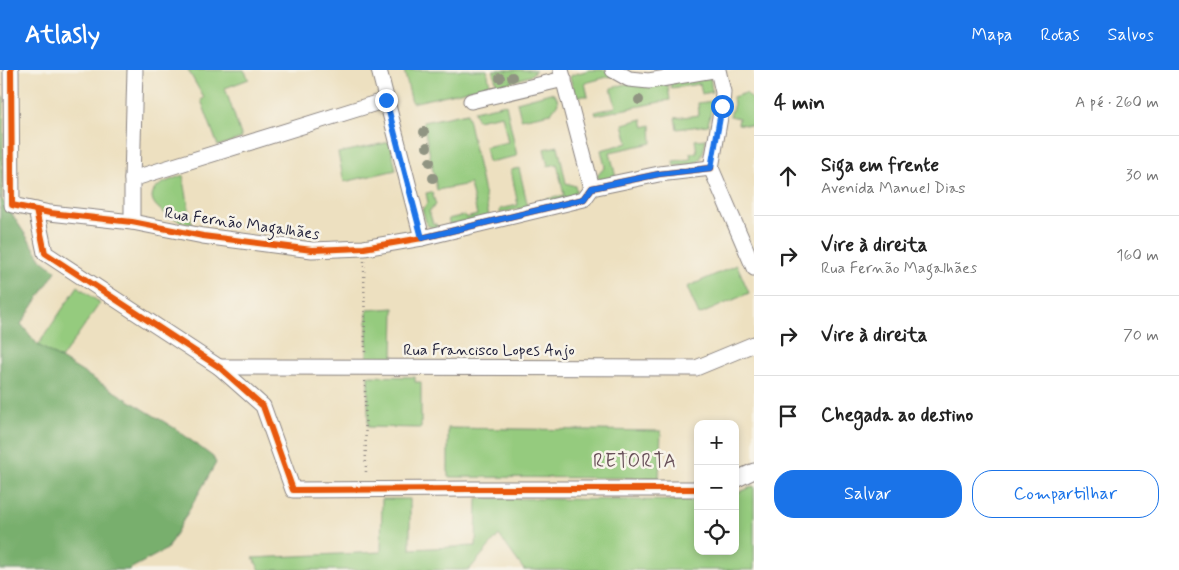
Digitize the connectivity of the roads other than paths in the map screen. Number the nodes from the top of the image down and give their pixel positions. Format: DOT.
graph roads {
  1 [pos="11,70"];
  2 [pos="135,70"];
  3 [pos="379,70"];
  4 [pos="613,70"];
  5 [pos="713,70"];
  6 [pos="718,70"];
  7 [pos="562,75"];
  8 [pos="386,100"];
  9 [pos="472,101"];
  10 [pos="711,168"];
  11 [pos="132,179"];
  12 [pos="592,188"];
  13 [pos="36,210"];
  14 [pos="132,222"];
  15 [pos="422,238"];
  16 [pos="754,268"];
  17 [pos="754,344"];
  18 [pos="220,367"];
  19 [pos="754,471"];
  20 [pos="739,478"];
  21 [pos="694,489"];
  1 -- 13 [label="street, Rua Fernão Magalhães"];
  2 -- 11 [label="street"];
  3 -- 8 [label="street"];
  4 -- 5 [label="street"];
  6 -- 10 [label="street"];
  7 -- 9 [label="street"];
  7 -- 12 [label="street"];
  8 -- 11 [label="street"];
  8 -- 15 [label="street"];
  10 -- 12 [label="street, Rua Fernão Magalhães"];
  10 -- 16 [label="street"];
  11 -- 14 [label="street"];
  12 -- 15 [label="street, Rua Fernão Magalhães"];
  13 -- 14 [label="street, Rua Fernão Magalhães"];
  13 -- 18 [label="street"];
  14 -- 15 [label="street, Rua Fernão Magalhães"];
  17 -- 18 [label="street, Rua Francisco Lopes Anjo"];
  18 -- 21 [label="street"];
  19 -- 20 [label="street"];
}
